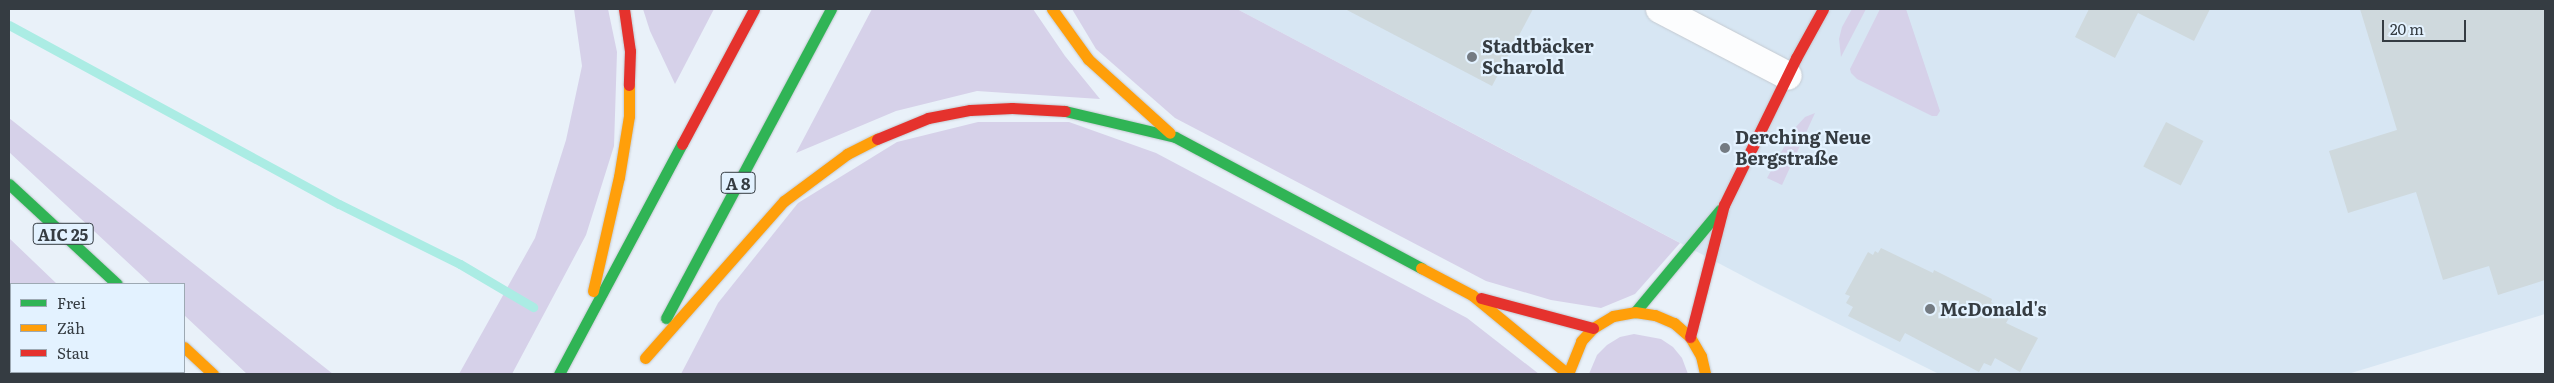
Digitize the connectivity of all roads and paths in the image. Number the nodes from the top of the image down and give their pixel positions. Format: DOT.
graph roads {
  1 [pos="624,9"];
  2 [pos="754,9"];
  3 [pos="831,9"];
  4 [pos="1052,9"];
  5 [pos="1660,9"];
  6 [pos="1823,9"];
  7 [pos="1788,76"];
  8 [pos="1175,138"];
  9 [pos="9,184"];
  10 [pos="1724,205"];
  11 [pos="116,283"];
  12 [pos="1472,295"];
  13 [pos="1635,312"];
  14 [pos="585,327"];
  15 [pos="1593,328"];
  16 [pos="1690,337"];
  17 [pos="185,348"];
  18 [pos="213,374"];
  19 [pos="559,374"];
  20 [pos="1568,374"];
  21 [pos="1705,374"];
  1 -- 14 [label="main road"];
  2 -- 14 [label="main road"];
  3 -- 8 [label="main road, A 8"];
  4 -- 8 [label="main road"];
  5 -- 7 [label="street"];
  6 -- 7 [label="main road"];
  7 -- 10 [label="main road"];
  8 -- 12 [label="main road"];
  9 -- 11 [label="main road, AIC 25"];
  10 -- 13 [label="main road"];
  10 -- 16 [label="main road"];
  12 -- 15 [label="main road"];
  12 -- 20 [label="main road"];
  13 -- 15 [label="main road"];
  13 -- 16 [label="main road"];
  14 -- 19 [label="main road"];
  15 -- 20 [label="main road"];
  16 -- 21 [label="main road"];
  17 -- 18 [label="main road"];
}
